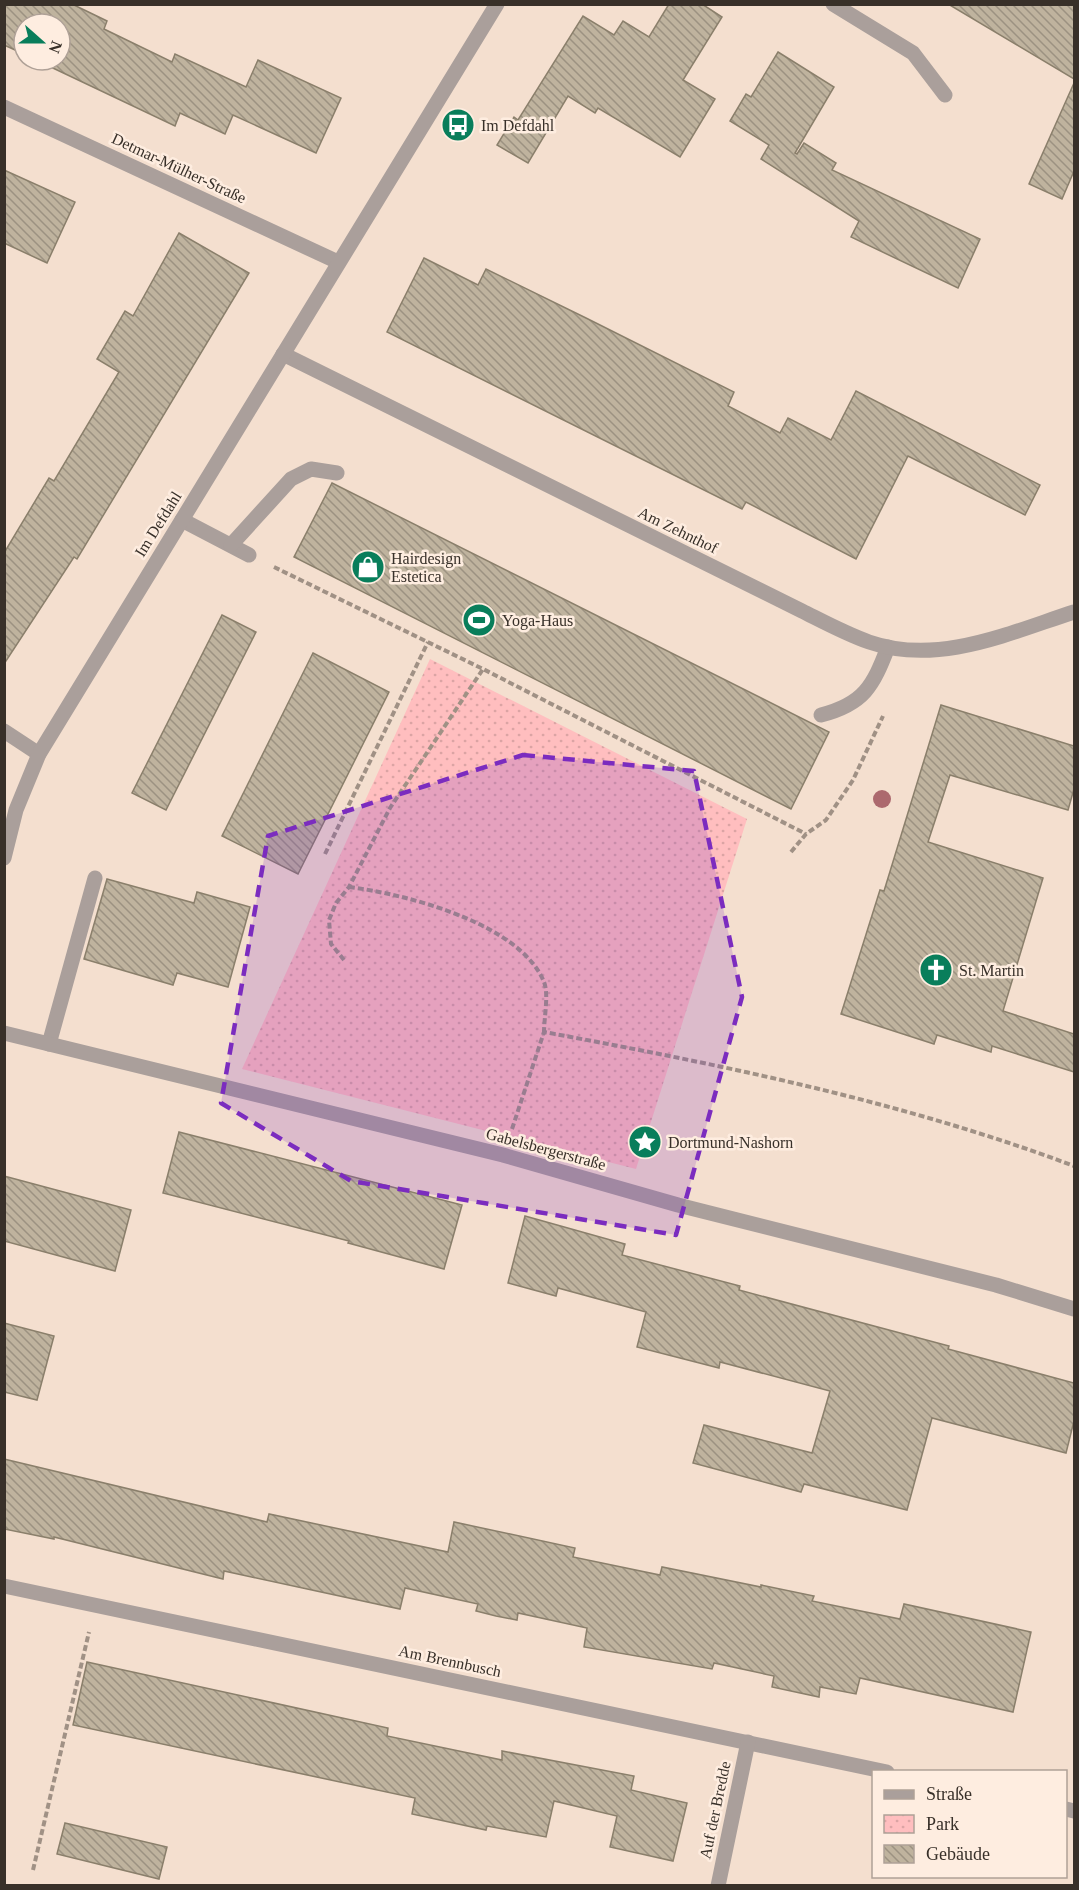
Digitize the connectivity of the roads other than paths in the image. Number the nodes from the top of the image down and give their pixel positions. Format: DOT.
graph roads {
  1 [pos="496,4"];
  2 [pos="832,4"];
  3 [pos="945,95"];
  4 [pos="4,107"];
  5 [pos="338,262"];
  6 [pos="283,354"];
  7 [pos="337,473"];
  8 [pos="182,520"];
  9 [pos="231,545"];
  10 [pos="249,555"];
  11 [pos="1074,612"];
  12 [pos="888,647"];
  13 [pos="821,715"];
  14 [pos="4,731"];
  15 [pos="39,754"];
  16 [pos="4,858"];
  17 [pos="95,878"];
  18 [pos="4,1033"];
  19 [pos="49,1044"];
  20 [pos="1074,1309"];
  21 [pos="4,1586"];
  22 [pos="748,1742"];
  23 [pos="878,1770"];
  24 [pos="718,1886"];
  1 -- 5 [label="street, Im Defdahl"];
  2 -- 3 [label="street"];
  4 -- 5 [label="street, Detmar-Mülher-Straße"];
  5 -- 6 [label="street, Im Defdahl"];
  6 -- 8 [label="street, Im Defdahl"];
  6 -- 12 [label="street, Am Zehnthof"];
  7 -- 9 [label="street"];
  8 -- 9 [label="street"];
  8 -- 15 [label="street, Im Defdahl"];
  9 -- 10 [label="street"];
  11 -- 12 [label="street, Am Zehnthof"];
  12 -- 13 [label="street"];
  14 -- 15 [label="street"];
  15 -- 16 [label="street, Im Defdahl"];
  17 -- 19 [label="street"];
  18 -- 19 [label="street, Gabelsbergerstraße"];
  19 -- 20 [label="street, Gabelsbergerstraße"];
  21 -- 22 [label="street, Am Brennbusch"];
  22 -- 23 [label="street, Am Brennbusch"];
  22 -- 24 [label="street, Auf der Bredde"];
}
